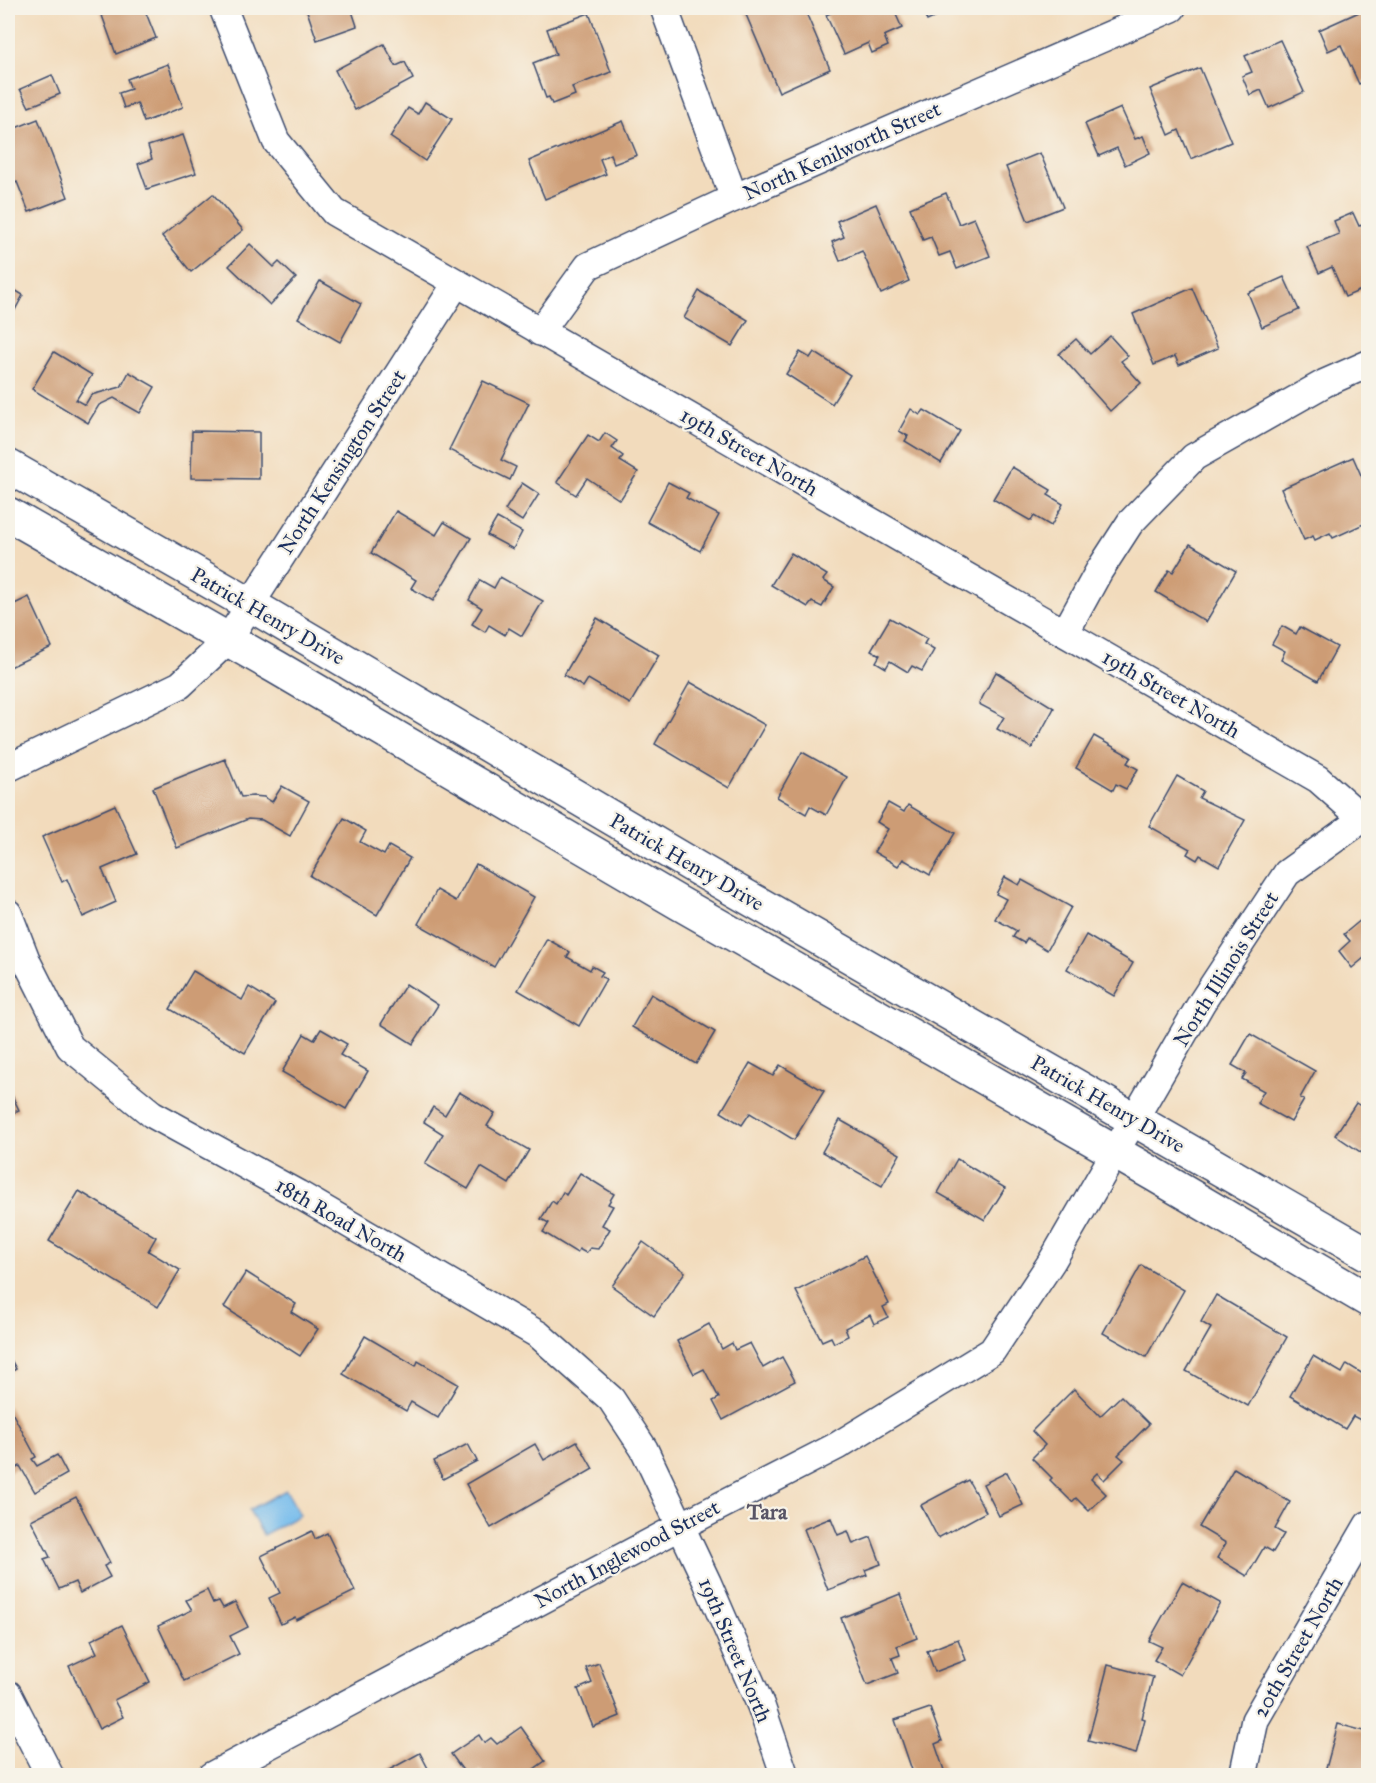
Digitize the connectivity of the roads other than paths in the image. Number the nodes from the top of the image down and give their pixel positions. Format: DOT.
graph roads {
  1 [pos="223,8"];
  2 [pos="664,8"];
  3 [pos="1172,8"];
  4 [pos="734,198"];
  5 [pos="456,284"];
  6 [pos="540,332"];
  7 [pos="1368,364"];
  8 [pos="8,466"];
  9 [pos="8,514"];
  10 [pos="250,605"];
  11 [pos="1065,633"];
  12 [pos="227,641"];
  13 [pos="8,768"];
  14 [pos="1365,817"];
  15 [pos="8,913"];
  16 [pos="1134,1118"];
  17 [pos="1114,1152"];
  18 [pos="1368,1254"];
  19 [pos="1368,1300"];
  20 [pos="1368,1525"];
  21 [pos="681,1526"];
  22 [pos="8,1694"];
  23 [pos="50,1776"];
  24 [pos="211,1776"];
  25 [pos="785,1776"];
  26 [pos="1243,1776"];
  1 -- 5 [label="street, 19th Street North"];
  2 -- 4 [label="street"];
  3 -- 4 [label="street, North Kenilworth Street"];
  4 -- 6 [label="street, North Kenilworth Street"];
  5 -- 6 [label="street, 19th Street North"];
  5 -- 10 [label="street, North Kensington Street"];
  6 -- 11 [label="street, 19th Street North"];
  7 -- 11 [label="street"];
  8 -- 10 [label="street, Patrick Henry Drive"];
  9 -- 12 [label="street, Patrick Henry Drive"];
  10 -- 12 [label="street, North Kensington Street"];
  10 -- 16 [label="street, Patrick Henry Drive"];
  11 -- 14 [label="street, 19th Street North"];
  12 -- 13 [label="street, North Kensington Street"];
  12 -- 17 [label="street, Patrick Henry Drive"];
  14 -- 16 [label="street, North Illinois Street"];
  15 -- 21 [label="street, 18th Road North"];
  16 -- 17 [label="street, North Illinois Street"];
  16 -- 18 [label="street, Patrick Henry Drive"];
  17 -- 19 [label="street, Patrick Henry Drive"];
  17 -- 21 [label="street, North Inglewood Street"];
  20 -- 26 [label="street, 20th Street North"];
  21 -- 24 [label="street, North Inglewood Street"];
  21 -- 25 [label="street, 19th Street North"];
  22 -- 23 [label="street"];
}
